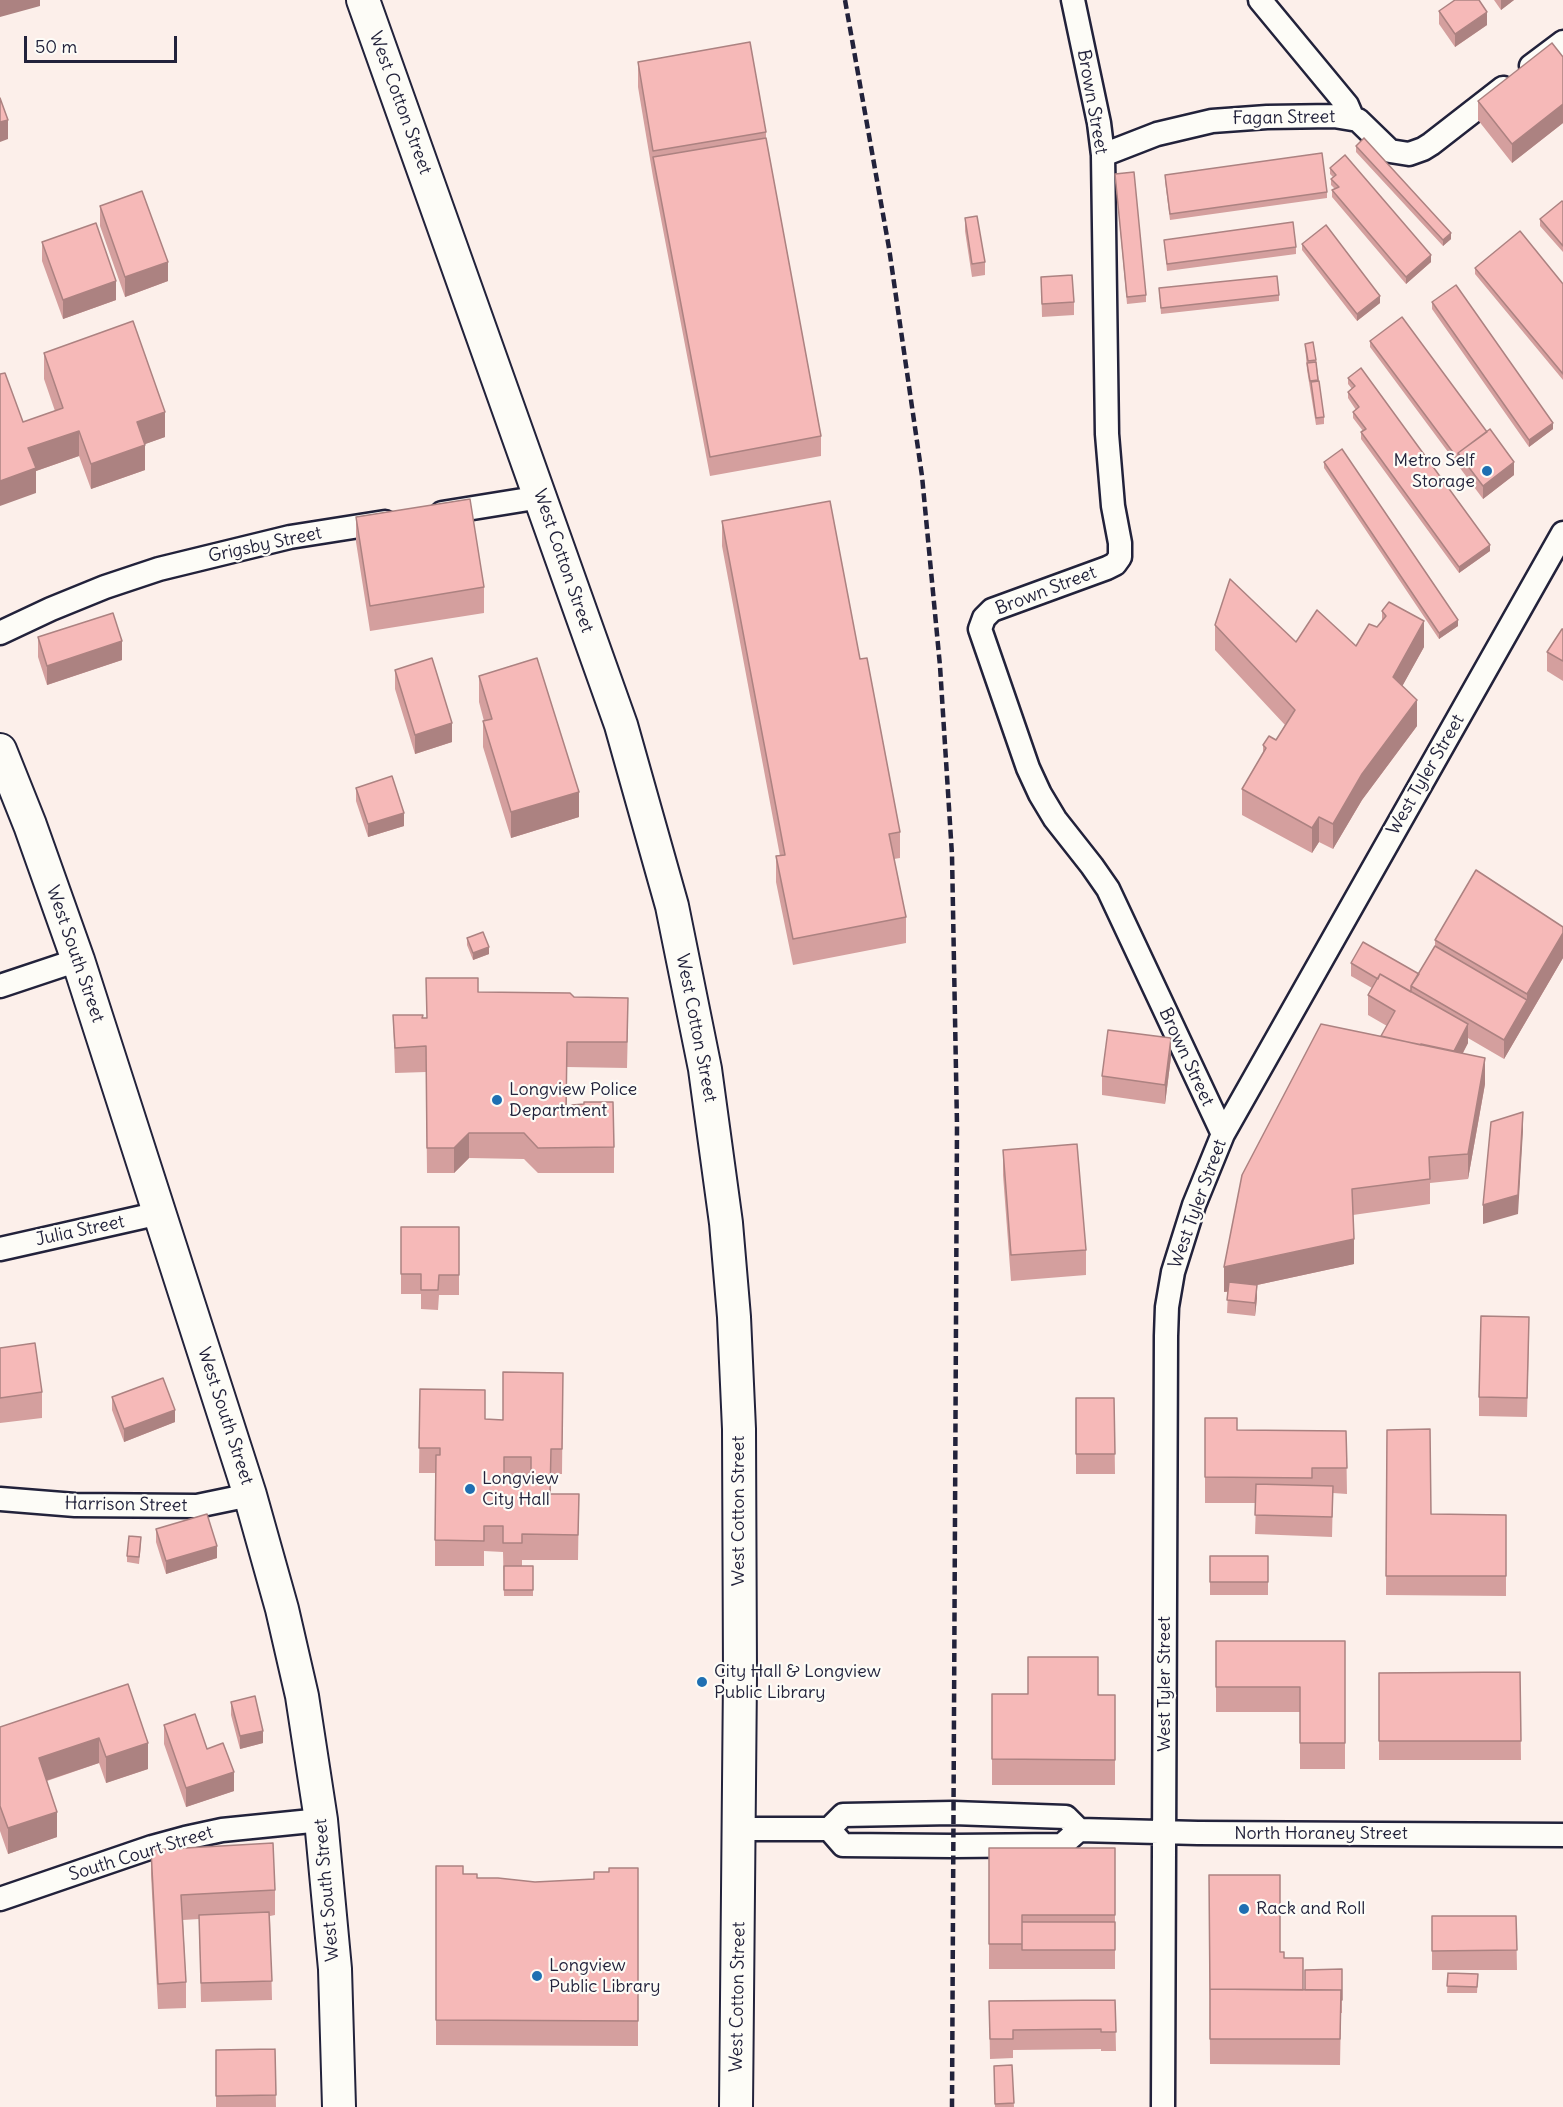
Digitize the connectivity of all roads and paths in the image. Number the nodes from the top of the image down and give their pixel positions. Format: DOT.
graph roads {
  1 [pos="363,0"];
  2 [pos="1073,0"];
  3 [pos="1260,0"];
  4 [pos="1563,42"];
  5 [pos="1353,119"];
  6 [pos="1103,155"];
  7 [pos="541,497"];
  8 [pos="427,515"];
  9 [pos="404,519"];
  10 [pos="1563,533"];
  11 [pos="0,633"];
  12 [pos="0,750"];
  13 [pos="78,960"];
  14 [pos="0,986"];
  15 [pos="1223,1134"];
  16 [pos="160,1213"];
  17 [pos="0,1249"];
  18 [pos="250,1495"];
  19 [pos="0,1499"];
  20 [pos="321,1820"];
  21 [pos="739,1829"];
  22 [pos="829,1829"];
  23 [pos="1079,1830"];
  24 [pos="1164,1833"];
  25 [pos="1563,1835"];
  26 [pos="0,1899"];
  27 [pos="339,2107"];
  28 [pos="736,2107"];
  29 [pos="1163,2107"];
  1 -- 7 [label="main road, West Cotton Street"];
  2 -- 6 [label="street, Brown Street"];
  3 -- 5 [label="street"];
  4 -- 5 [label="street, Fagan Street"];
  5 -- 6 [label="street, Fagan Street"];
  6 -- 15 [label="street, Brown Street"];
  7 -- 8 [label="street"];
  7 -- 21 [label="main road, West Cotton Street"];
  9 -- 11 [label="street, Grigsby Street"];
  10 -- 15 [label="street, West Tyler Street"];
  12 -- 13 [label="main road, West South Street"];
  13 -- 14 [label="street"];
  13 -- 16 [label="main road, West South Street"];
  15 -- 24 [label="street, West Tyler Street"];
  16 -- 17 [label="street, Julia Street"];
  16 -- 18 [label="main road, West South Street"];
  18 -- 19 [label="street, Harrison Street"];
  18 -- 20 [label="main road, West South Street"];
  20 -- 26 [label="street, South Court Street"];
  20 -- 27 [label="main road, West South Street"];
  21 -- 22 [label="street"];
  21 -- 28 [label="main road, West Cotton Street"];
  22 -- 23 [label="street, North Horaney Street"];
  22 -- 23 [label="street"];
  23 -- 24 [label="street, North Horaney Street"];
  24 -- 25 [label="street, North Horaney Street"];
  24 -- 29 [label="street, West Tyler Street"];
}
